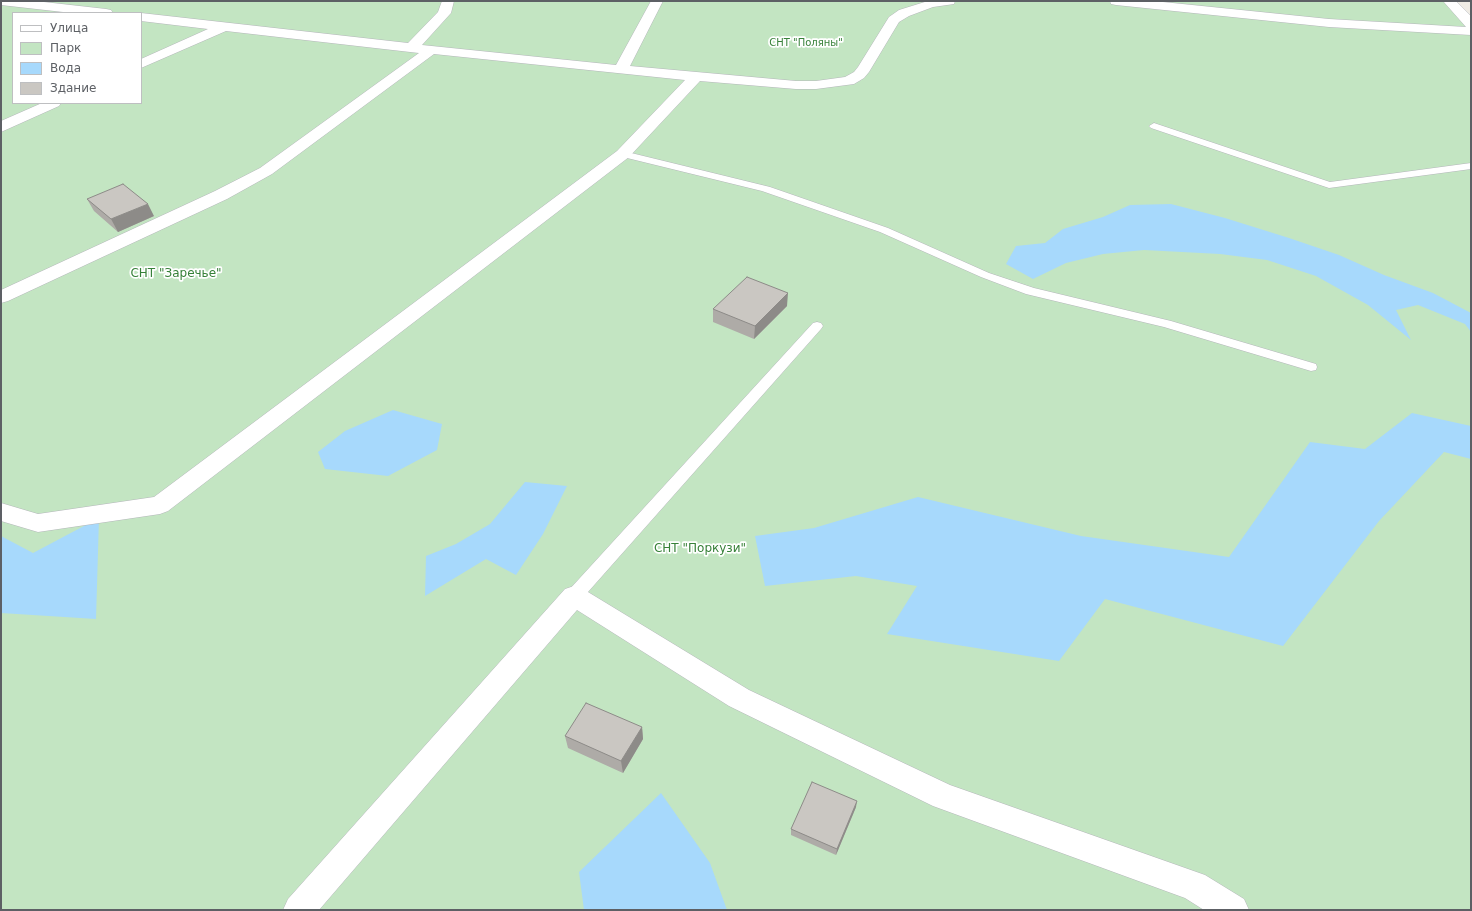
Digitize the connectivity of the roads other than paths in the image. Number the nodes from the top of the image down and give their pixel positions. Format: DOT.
graph roads {
  1 [pos="1,1"];
  2 [pos="448,1"];
  3 [pos="657,1"];
  4 [pos="949,1"];
  5 [pos="1116,1"];
  6 [pos="1449,1"];
  7 [pos="931,3"];
  8 [pos="97,12"];
  9 [pos="142,17"];
  10 [pos="1471,24"];
  11 [pos="224,27"];
  12 [pos="1471,31"];
  13 [pos="411,48"];
  14 [pos="431,50"];
  15 [pos="142,64"];
  16 [pos="621,70"];
  17 [pos="697,76"];
  18 [pos="52,104"];
  19 [pos="1,126"];
  20 [pos="1154,126"];
  21 [pos="624,154"];
  22 [pos="1471,166"];
  23 [pos="1,297"];
  24 [pos="817,326"];
  25 [pos="1311,366"];
  26 [pos="1,512"];
  27 [pos="574,596"];
  28 [pos="299,910"];
  29 [pos="1233,910"];
  1 -- 8 [label="street"];
  2 -- 13 [label="street"];
  3 -- 16 [label="street"];
  4 -- 7 [label="street"];
  5 -- 12 [label="street"];
  6 -- 10 [label="street"];
  7 -- 17 [label="street"];
  9 -- 11 [label="street"];
  11 -- 13 [label="street"];
  11 -- 15 [label="street"];
  13 -- 14 [label="street"];
  14 -- 16 [label="street"];
  14 -- 23 [label="street"];
  16 -- 17 [label="street"];
  17 -- 21 [label="street"];
  18 -- 19 [label="street"];
  20 -- 22 [label="lane"];
  21 -- 25 [label="lane"];
  21 -- 26 [label="street"];
  24 -- 27 [label="lane"];
  27 -- 28 [label="street"];
  27 -- 29 [label="street"];
}
